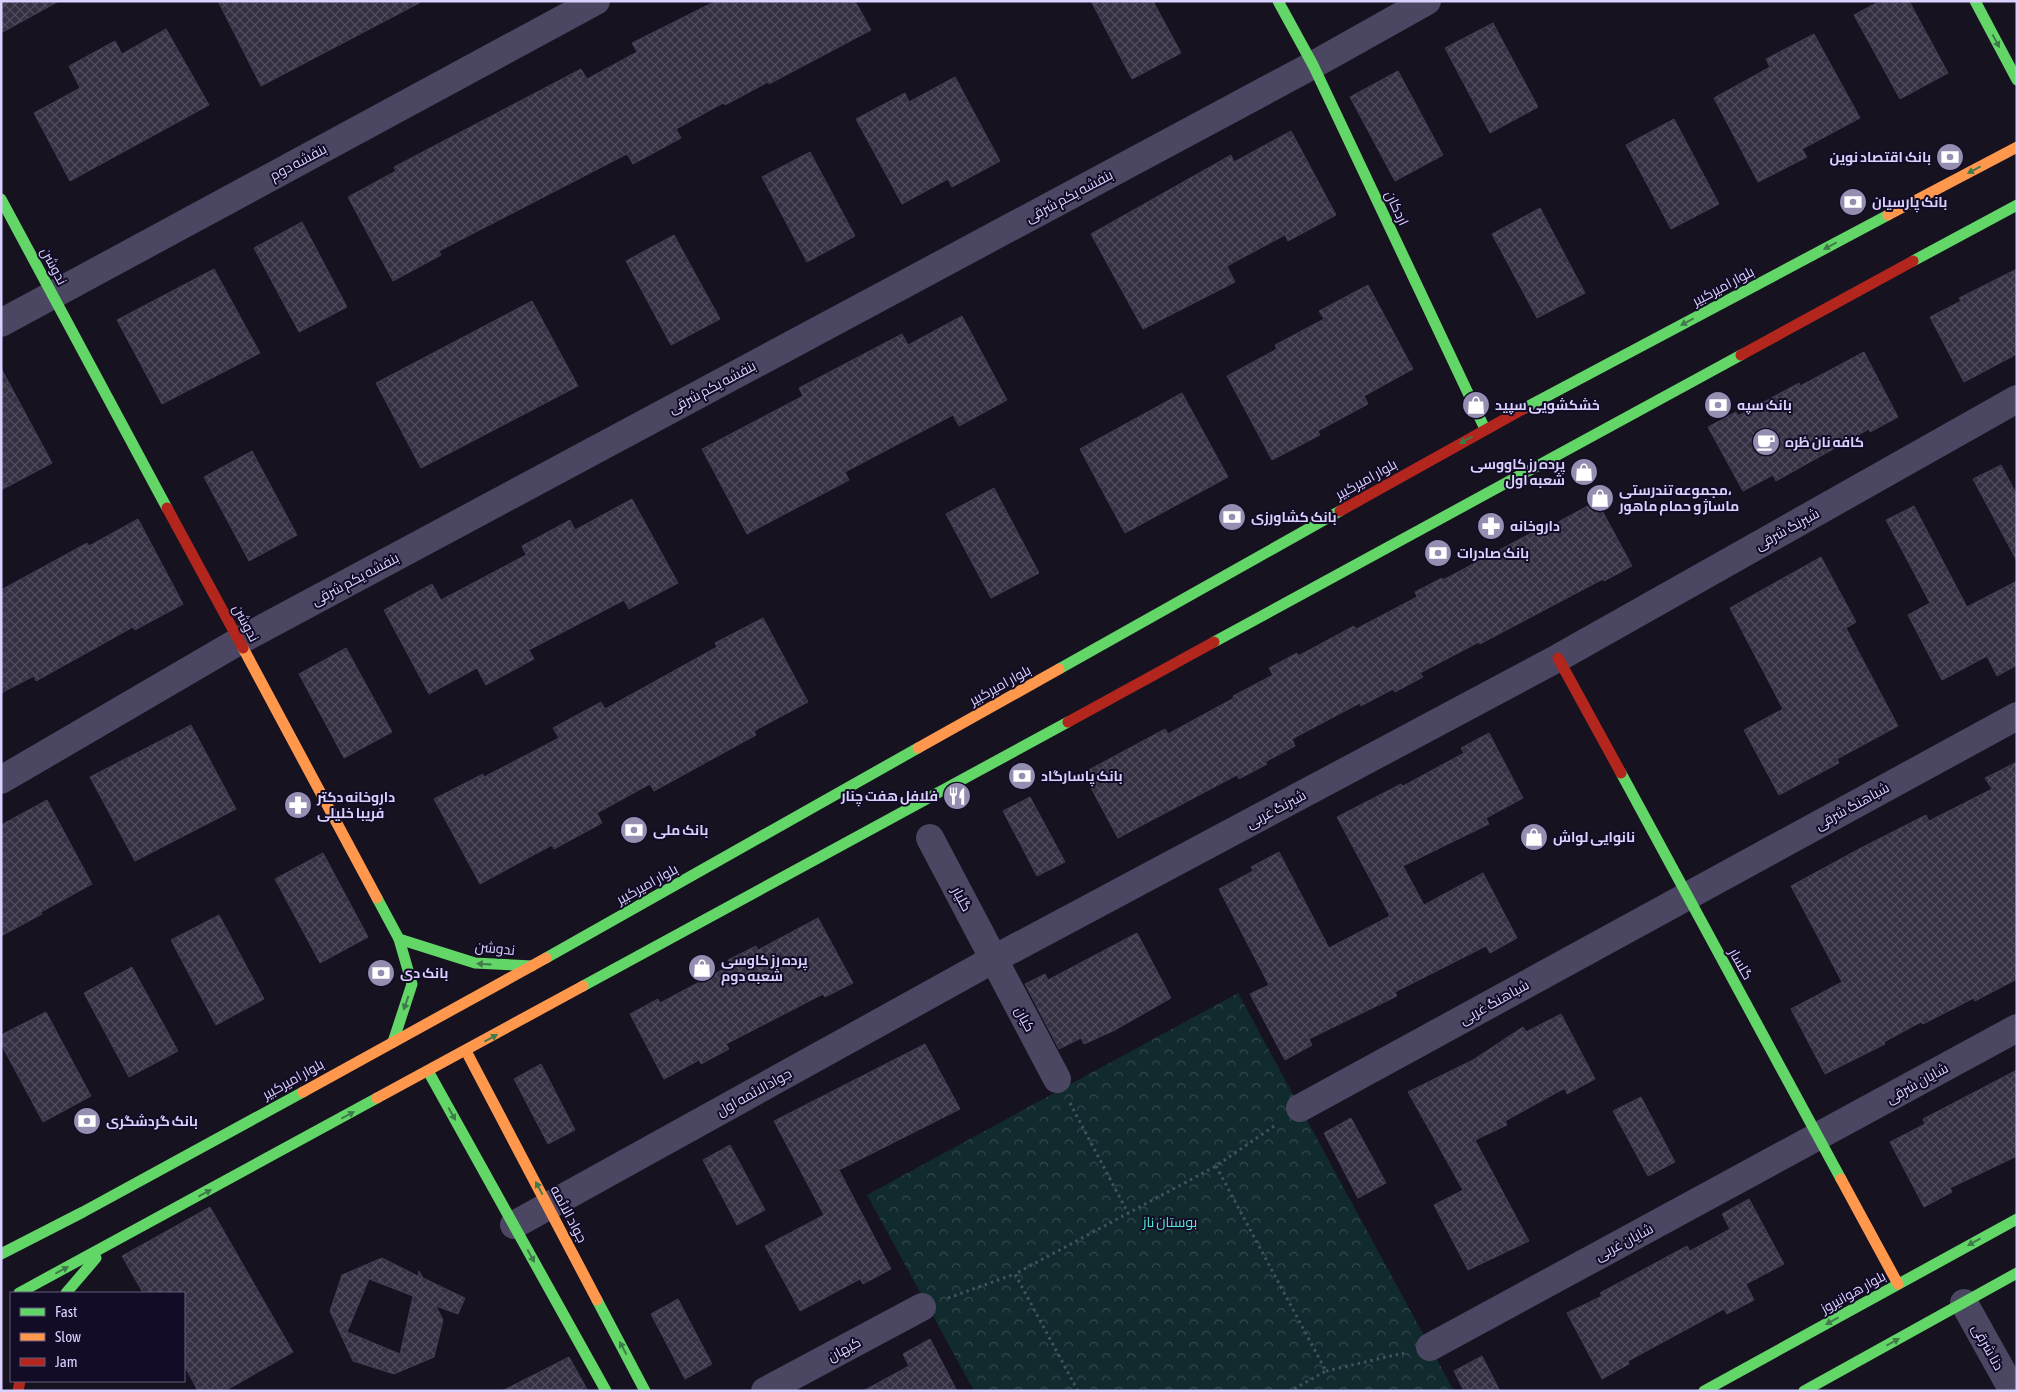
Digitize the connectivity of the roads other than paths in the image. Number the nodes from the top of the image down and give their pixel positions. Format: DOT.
graph roads {
  1 [pos="596,1"];
  2 [pos="1278,1"];
  3 [pos="1427,1"];
  4 [pos="1974,1"];
  5 [pos="1313,65"];
  6 [pos="2017,80"];
  7 [pos="2017,147"];
  8 [pos="1,199"];
  9 [pos="2017,205"];
  10 [pos="52,294"];
  11 [pos="1,323"];
  12 [pos="2017,399"];
  13 [pos="1485,429"];
  14 [pos="239,641"];
  15 [pos="1558,658"];
  16 [pos="2017,716"];
  17 [pos="1,780"];
  18 [pos="930,838"];
  19 [pos="1687,896"];
  20 [pos="398,939"];
  21 [pos="994,960"];
  22 [pos="532,966"];
  23 [pos="2017,1028"];
  24 [pos="392,1042"];
  25 [pos="466,1051"];
  26 [pos="428,1072"];
  27 [pos="1057,1079"];
  28 [pos="1300,1108"];
  29 [pos="1818,1137"];
  30 [pos="548,1206"];
  31 [pos="83,1212"];
  32 [pos="2017,1219"];
  33 [pos="514,1225"];
  34 [pos="12,1236"];
  35 [pos="105,1247"];
  36 [pos="1,1254"];
  37 [pos="2017,1273"];
  38 [pos="1898,1284"];
  39 [pos="21,1292"];
  40 [pos="67,1292"];
  41 [pos="1964,1303"];
  42 [pos="922,1307"];
  43 [pos="1430,1347"];
  44 [pos="606,1391"];
  45 [pos="645,1391"];
  46 [pos="765,1391"];
  47 [pos="1704,1391"];
  48 [pos="1804,1391"];
  49 [pos="2013,1391"];
  1 -- 10 [label="street, بنفشه دوم"];
  2 -- 5 [label="main road, اردکان"];
  3 -- 5 [label="street, بنفشه یکم شرقی"];
  4 -- 6 [label="main road, one-way"];
  5 -- 13 [label="main road, اردکان"];
  5 -- 14 [label="street, بنفشه یکم شرقی"];
  7 -- 13 [label="main road, بلوار امیرکبیر, one-way"];
  8 -- 10 [label="main road, ندوشن"];
  25 -- 9 [label="main road, one-way"];
  10 -- 11 [label="street, بنفشه دوم"];
  10 -- 14 [label="main road, ندوشن"];
  12 -- 15 [label="street, شبرنگ شرقی"];
  13 -- 22 [label="main road, بلوار امیرکبیر, one-way"];
  14 -- 17 [label="street, بنفشه یکم شرقی"];
  14 -- 20 [label="main road, ندوشن"];
  15 -- 19 [label="main road, گلسار"];
  15 -- 21 [label="street, شبرنگ غربی"];
  16 -- 19 [label="street, شباهنگ شرقی"];
  18 -- 21 [label="street, گلیار"];
  19 -- 28 [label="street, شباهنگ غربی"];
  19 -- 29 [label="main road, گلسار"];
  22 -- 20 [label="main road, ندوشن, one-way"];
  20 -- 24 [label="main road, one-way"];
  21 -- 27 [label="street, کیان"];
  21 -- 30 [label="street, جوادالائمه اول"];
  22 -- 24 [label="main road, بلوار امیرکبیر"];
  23 -- 29 [label="street, شایان شرقی"];
  24 -- 31 [label="main road, بلوار امیرکبیر"];
  25 -- 26 [label="main road"];
  30 -- 25 [label="main road, جواد الائمه, one-way"];
  26 -- 33 [label="main road, one-way"];
  35 -- 26 [label="main road, one-way"];
  29 -- 38 [label="main road, گلسار"];
  29 -- 43 [label="street, شایان غربی"];
  30 -- 33 [label="street, جوادالائمه اول"];
  45 -- 30 [label="main road, جواد الائمه, one-way"];
  31 -- 34 [label="main road"];
  31 -- 36 [label="main road, بلوار امیرکبیر"];
  32 -- 38 [label="main road, بلوار هوانیروز, one-way"];
  33 -- 44 [label="main road, one-way"];
  39 -- 35 [label="main road, one-way"];
  35 -- 40 [label="main road"];
  37 -- 41 [label="main road"];
  38 -- 47 [label="main road, بلوار هوانیروز, one-way"];
  48 -- 41 [label="main road, one-way"];
  41 -- 49 [label="street, دنا شرقی"];
  42 -- 46 [label="street, کیهان"];
}
